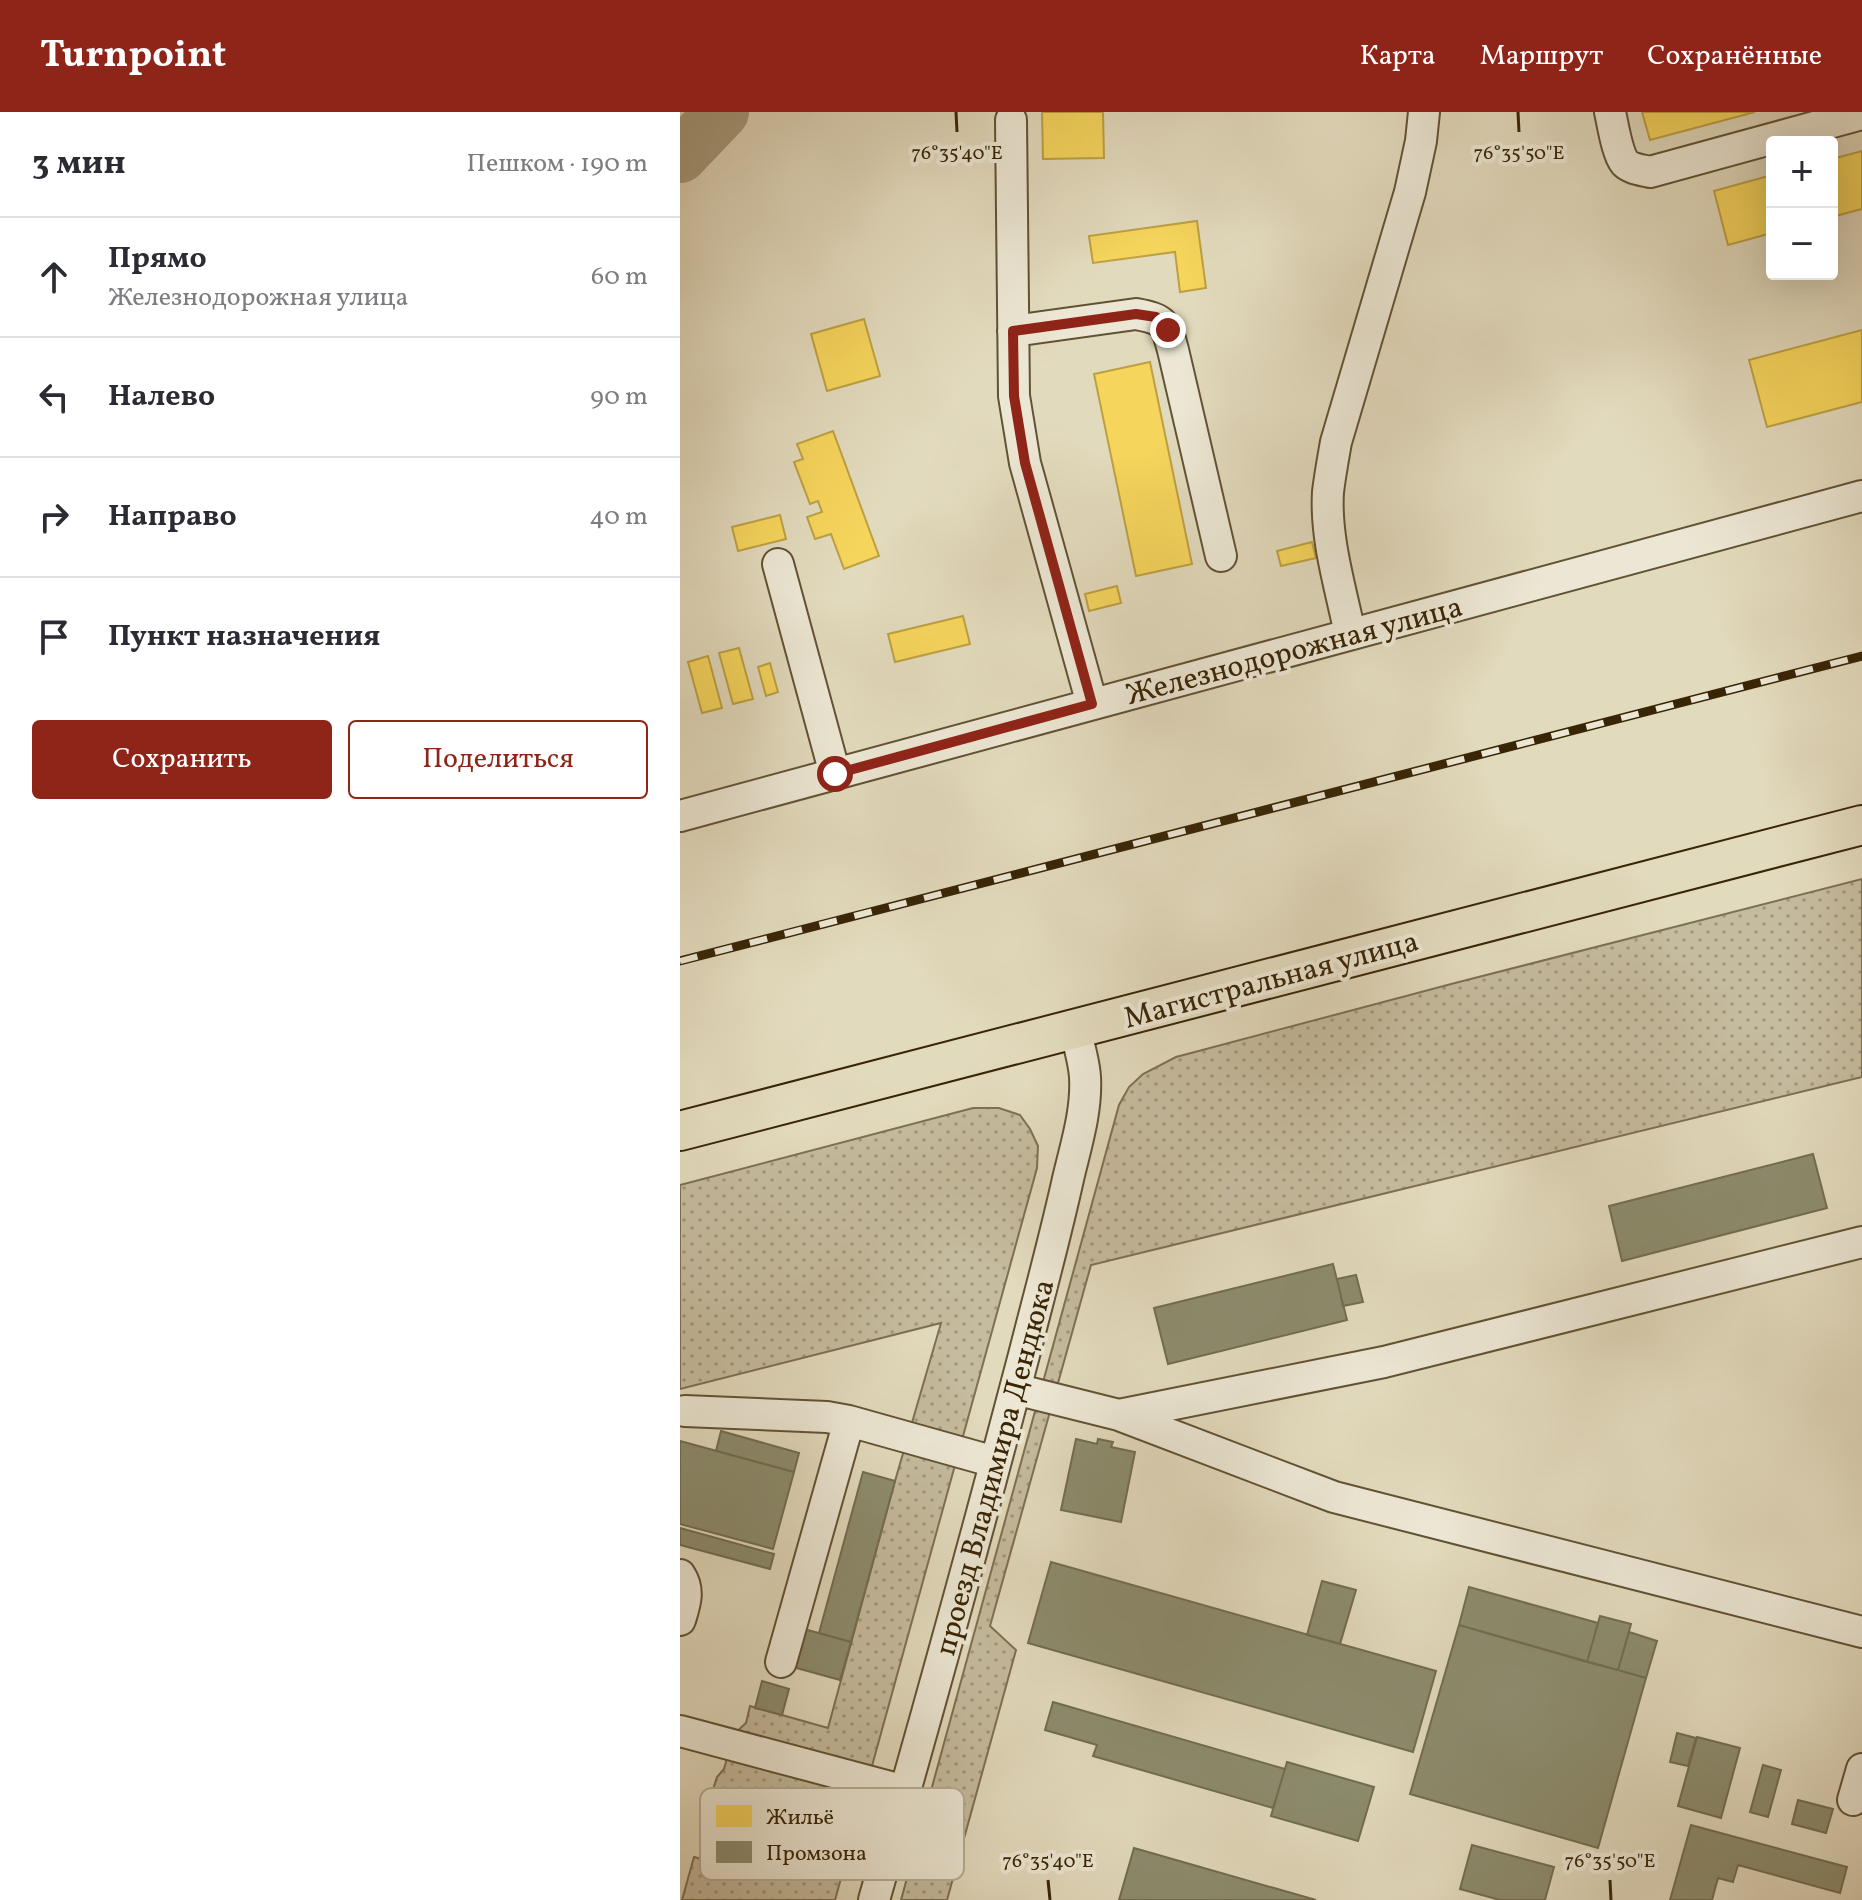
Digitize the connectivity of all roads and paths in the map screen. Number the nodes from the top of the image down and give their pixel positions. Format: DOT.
graph roads {
  1 [pos="1424,112"];
  2 [pos="1610,112"];
  3 [pos="1862,114"];
  4 [pos="1011,120"];
  5 [pos="1013,331"];
  6 [pos="1862,496"];
  7 [pos="1221,556"];
  8 [pos="778,564"];
  9 [pos="1350,634"];
  10 [pos="1092,704"];
  11 [pos="835,774"];
  12 [pos="680,816"];
  13 [pos="1862,825"];
  14 [pos="1075,1030"];
  15 [pos="680,1131"];
  16 [pos="1862,1242"];
  17 [pos="1015,1389"];
  18 [pos="685,1411"];
  19 [pos="1119,1415"];
  20 [pos="849,1421"];
  21 [pos="995,1462"];
  22 [pos="680,1575"];
  23 [pos="680,1620"];
  24 [pos="1862,1632"];
  25 [pos="781,1662"];
  26 [pos="680,1731"];
  27 [pos="1862,1769"];
  28 [pos="894,1788"];
  29 [pos="906,1788"];
  30 [pos="1853,1800"];
  31 [pos="880,1880"];
  32 [pos="874,1900"];
  1 -- 9 [label="street"];
  2 -- 3 [label="street"];
  4 -- 5 [label="street"];
  5 -- 7 [label="street"];
  5 -- 10 [label="street"];
  6 -- 9 [label="street, Железнодорожная улица"];
  8 -- 11 [label="street"];
  9 -- 10 [label="street, Железнодорожная улица"];
  10 -- 11 [label="street, Железнодорожная улица"];
  11 -- 12 [label="street, Железнодорожная улица"];
  13 -- 14 [label="main road, Магистральная улица"];
  14 -- 15 [label="main road, Магистральная улица"];
  14 -- 17 [label="street, проезд Владимира Дендюка"];
  16 -- 19 [label="street"];
  17 -- 19 [label="street"];
  17 -- 21 [label="street, проезд Владимира Дендюка"];
  18 -- 20 [label="street"];
  19 -- 24 [label="street"];
  20 -- 21 [label="street"];
  20 -- 25 [label="street"];
  21 -- 29 [label="street, проезд Владимира Дендюка"];
  22 -- 23 [label="street"];
  26 -- 28 [label="street"];
  27 -- 30 [label="street"];
  31 -- 32 [label="street, проезд Владимира Дендюка"];
}
